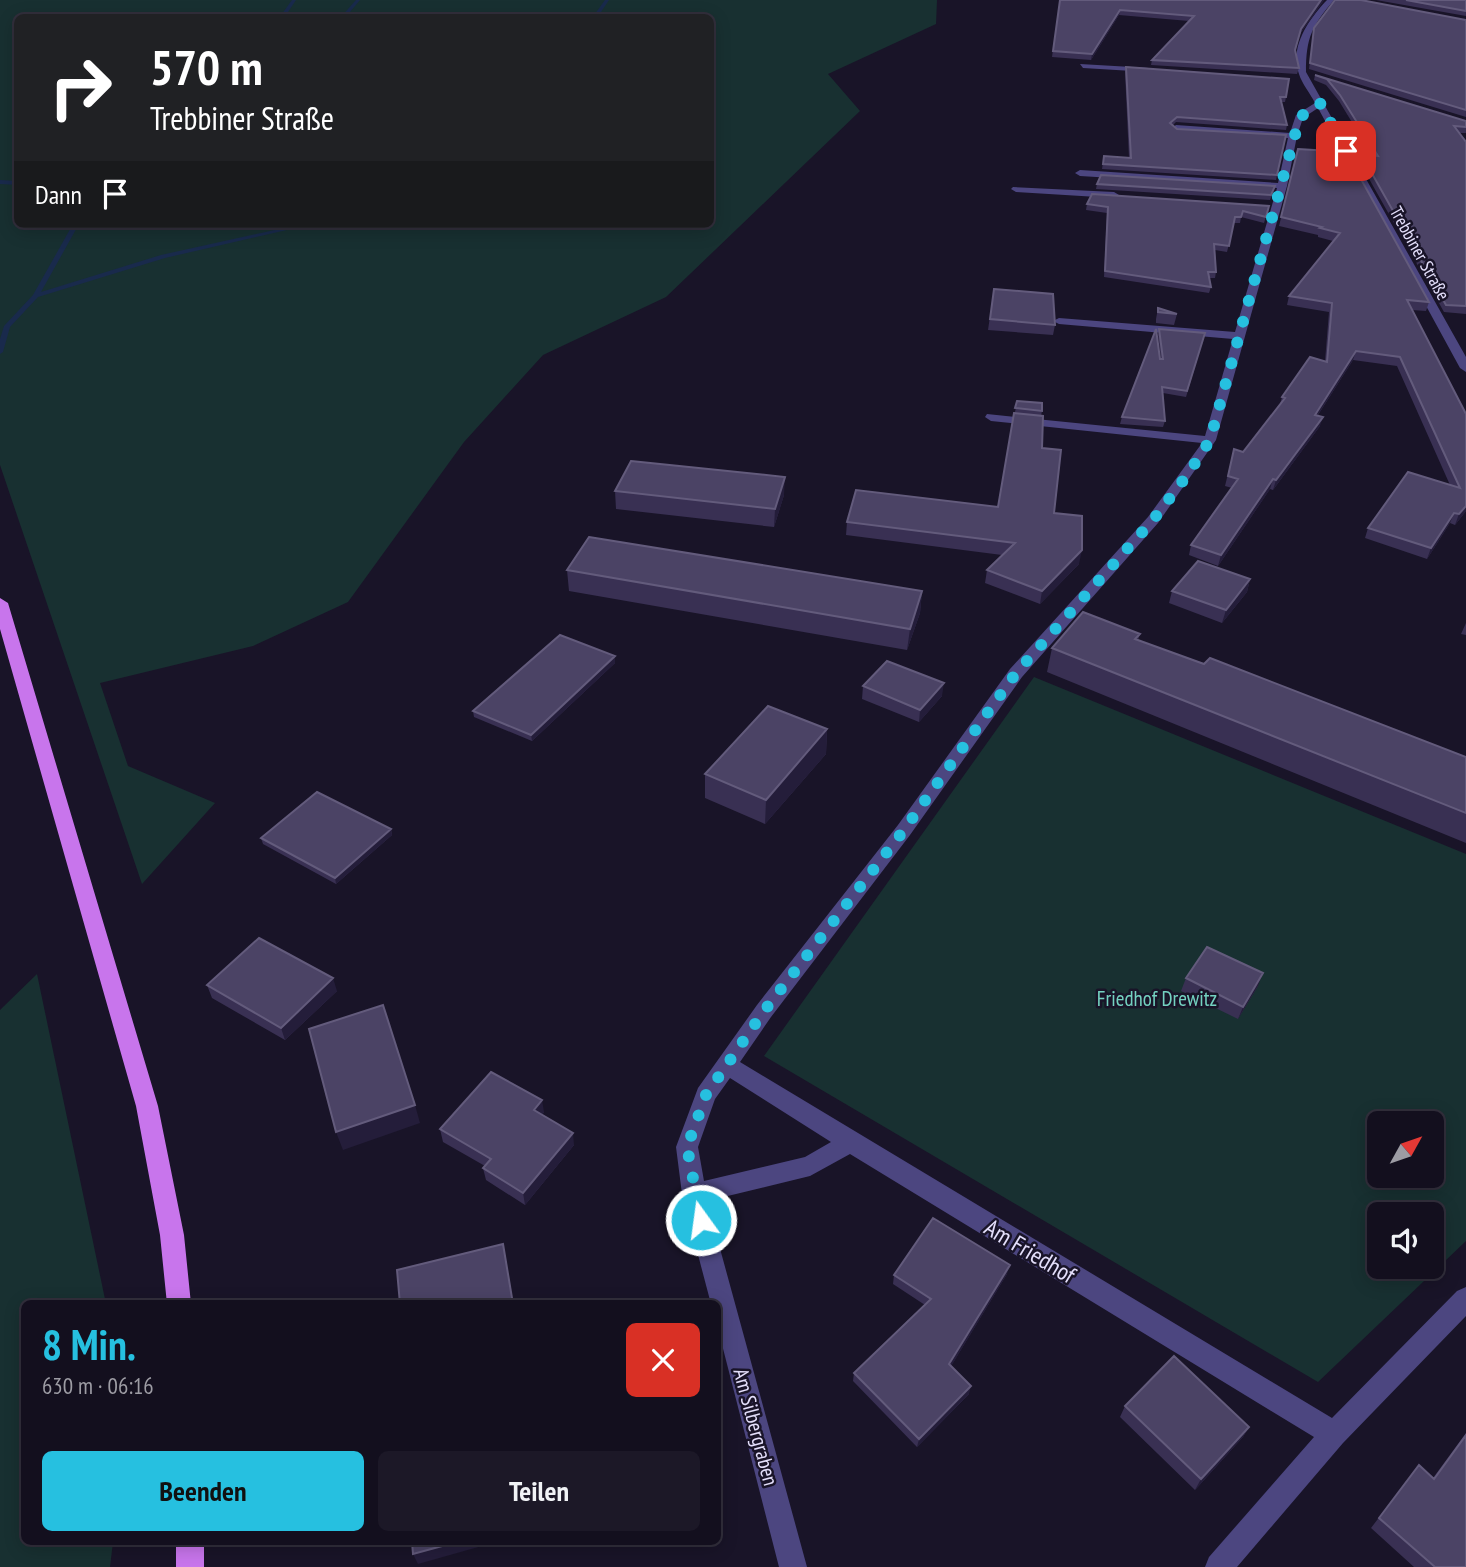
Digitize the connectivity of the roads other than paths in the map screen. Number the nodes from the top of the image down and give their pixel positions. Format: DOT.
graph roads {
  1 [pos="1331,0"];
  2 [pos="1083,66"];
  3 [pos="1152,70"];
  4 [pos="1307,76"];
  5 [pos="1292,79"];
  6 [pos="1320,103"];
  7 [pos="1176,128"];
  8 [pos="1293,136"];
  9 [pos="1080,173"];
  10 [pos="1282,186"];
  11 [pos="1016,189"];
  12 [pos="1125,196"];
  13 [pos="1059,321"];
  14 [pos="1238,336"];
  15 [pos="1466,368"];
  16 [pos="991,417"];
  17 [pos="1210,440"];
  18 [pos="0,603"];
  19 [pos="727,1065"];
  20 [pos="850,1142"];
  21 [pos="694,1194"];
  22 [pos="1466,1299"];
  23 [pos="179,1300"];
  24 [pos="1334,1434"];
  25 [pos="190,1545"];
  26 [pos="190,1567"];
  27 [pos="793,1567"];
  28 [pos="1219,1567"];
  1 -- 4 [label="street"];
  2 -- 3 [label="street"];
  4 -- 5 [label="street"];
  4 -- 6 [label="street, Trebbiner Straße"];
  6 -- 8 [label="street, Am Silbergraben"];
  6 -- 15 [label="street, Trebbiner Straße"];
  7 -- 8 [label="street"];
  8 -- 10 [label="street, Am Silbergraben"];
  9 -- 10 [label="street"];
  10 -- 14 [label="street, Am Silbergraben"];
  11 -- 12 [label="street"];
  13 -- 14 [label="street"];
  14 -- 17 [label="street, Am Silbergraben"];
  16 -- 17 [label="street"];
  17 -- 19 [label="street, Am Silbergraben"];
  18 -- 23 [label="main road"];
  19 -- 20 [label="street, Am Friedhof"];
  19 -- 21 [label="street, Am Silbergraben"];
  20 -- 21 [label="street"];
  20 -- 24 [label="street, Am Friedhof"];
  21 -- 27 [label="street, Am Silbergraben"];
  22 -- 24 [label="street"];
  24 -- 28 [label="street"];
  25 -- 26 [label="main road"];
}
